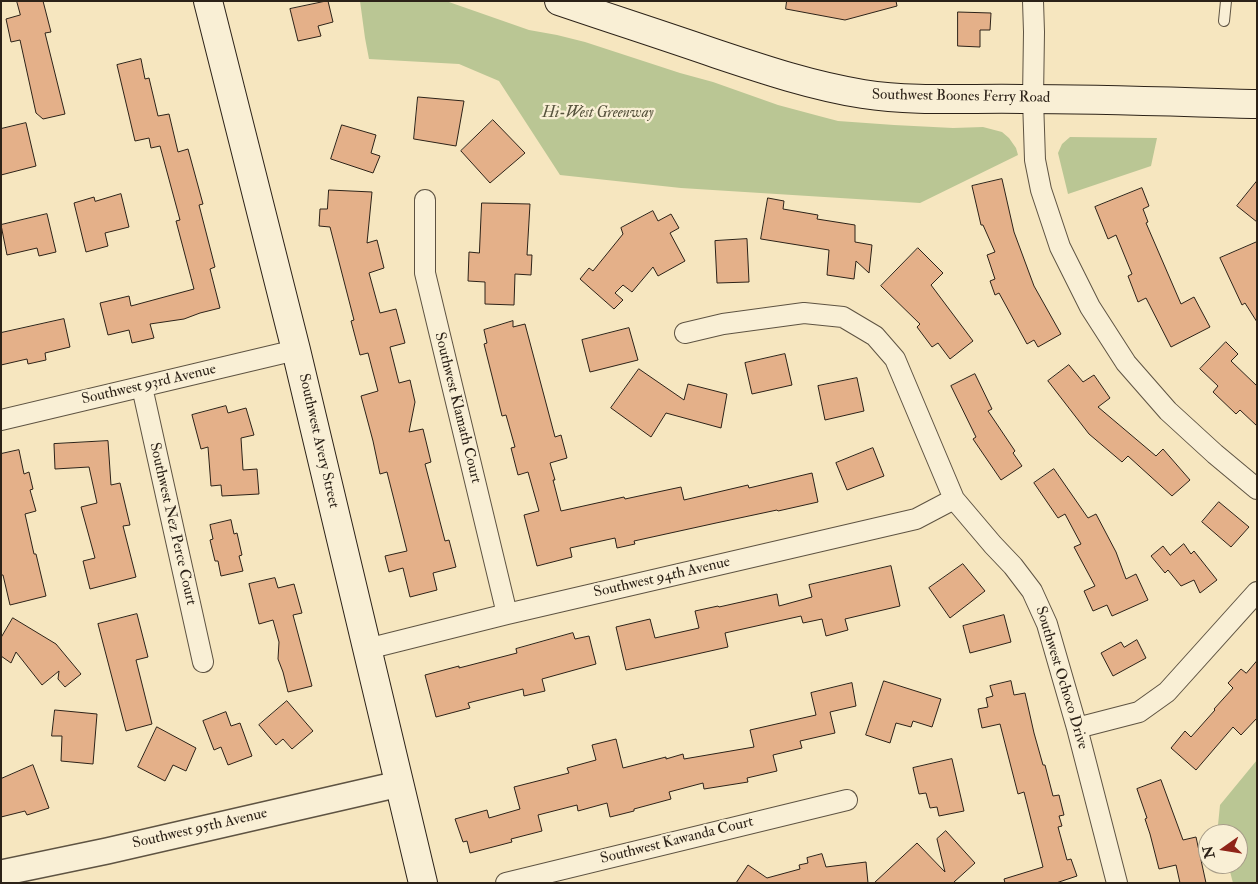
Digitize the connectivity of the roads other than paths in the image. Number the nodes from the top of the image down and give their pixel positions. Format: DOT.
graph roads {
  1 [pos="208,1"];
  2 [pos="559,1"];
  3 [pos="1032,1"];
  4 [pos="1226,1"];
  5 [pos="1224,21"];
  6 [pos="1033,99"];
  7 [pos="1257,104"];
  8 [pos="425,200"];
  9 [pos="686,333"];
  10 [pos="296,350"];
  11 [pos="142,387"];
  12 [pos="1,420"];
  13 [pos="1257,489"];
  14 [pos="954,499"];
  15 [pos="1257,592"];
  16 [pos="507,614"];
  17 [pos="367,649"];
  18 [pos="203,662"];
  19 [pos="1077,728"];
  20 [pos="399,784"];
  21 [pos="847,800"];
  22 [pos="1,873"];
  23 [pos="423,883"];
  24 [pos="506,883"];
  25 [pos="1117,883"];
  1 -- 10 [label="main road, Southwest Avery Street"];
  2 -- 6 [label="main road, Southwest Boones Ferry Road"];
  3 -- 6 [label="street"];
  4 -- 5 [label="lane"];
  6 -- 7 [label="main road, Southwest Boones Ferry Road"];
  6 -- 13 [label="street"];
  8 -- 16 [label="street, Southwest Klamath Court"];
  9 -- 14 [label="street, Southwest Ochoco Drive"];
  10 -- 11 [label="street, Southwest 93rd Avenue"];
  10 -- 17 [label="main road, Southwest Avery Street"];
  11 -- 12 [label="street, Southwest 93rd Avenue"];
  11 -- 18 [label="street, Southwest Nez Perce Court"];
  14 -- 16 [label="street, Southwest 94th Avenue"];
  14 -- 19 [label="street, Southwest Ochoco Drive"];
  15 -- 19 [label="street"];
  16 -- 17 [label="street, Southwest 94th Avenue"];
  17 -- 20 [label="main road, Southwest Avery Street"];
  19 -- 25 [label="street, Southwest Ochoco Drive"];
  20 -- 22 [label="street, Southwest 95th Avenue"];
  20 -- 23 [label="main road, Southwest Avery Street"];
  21 -- 24 [label="street, Southwest Kawanda Court"];
}
